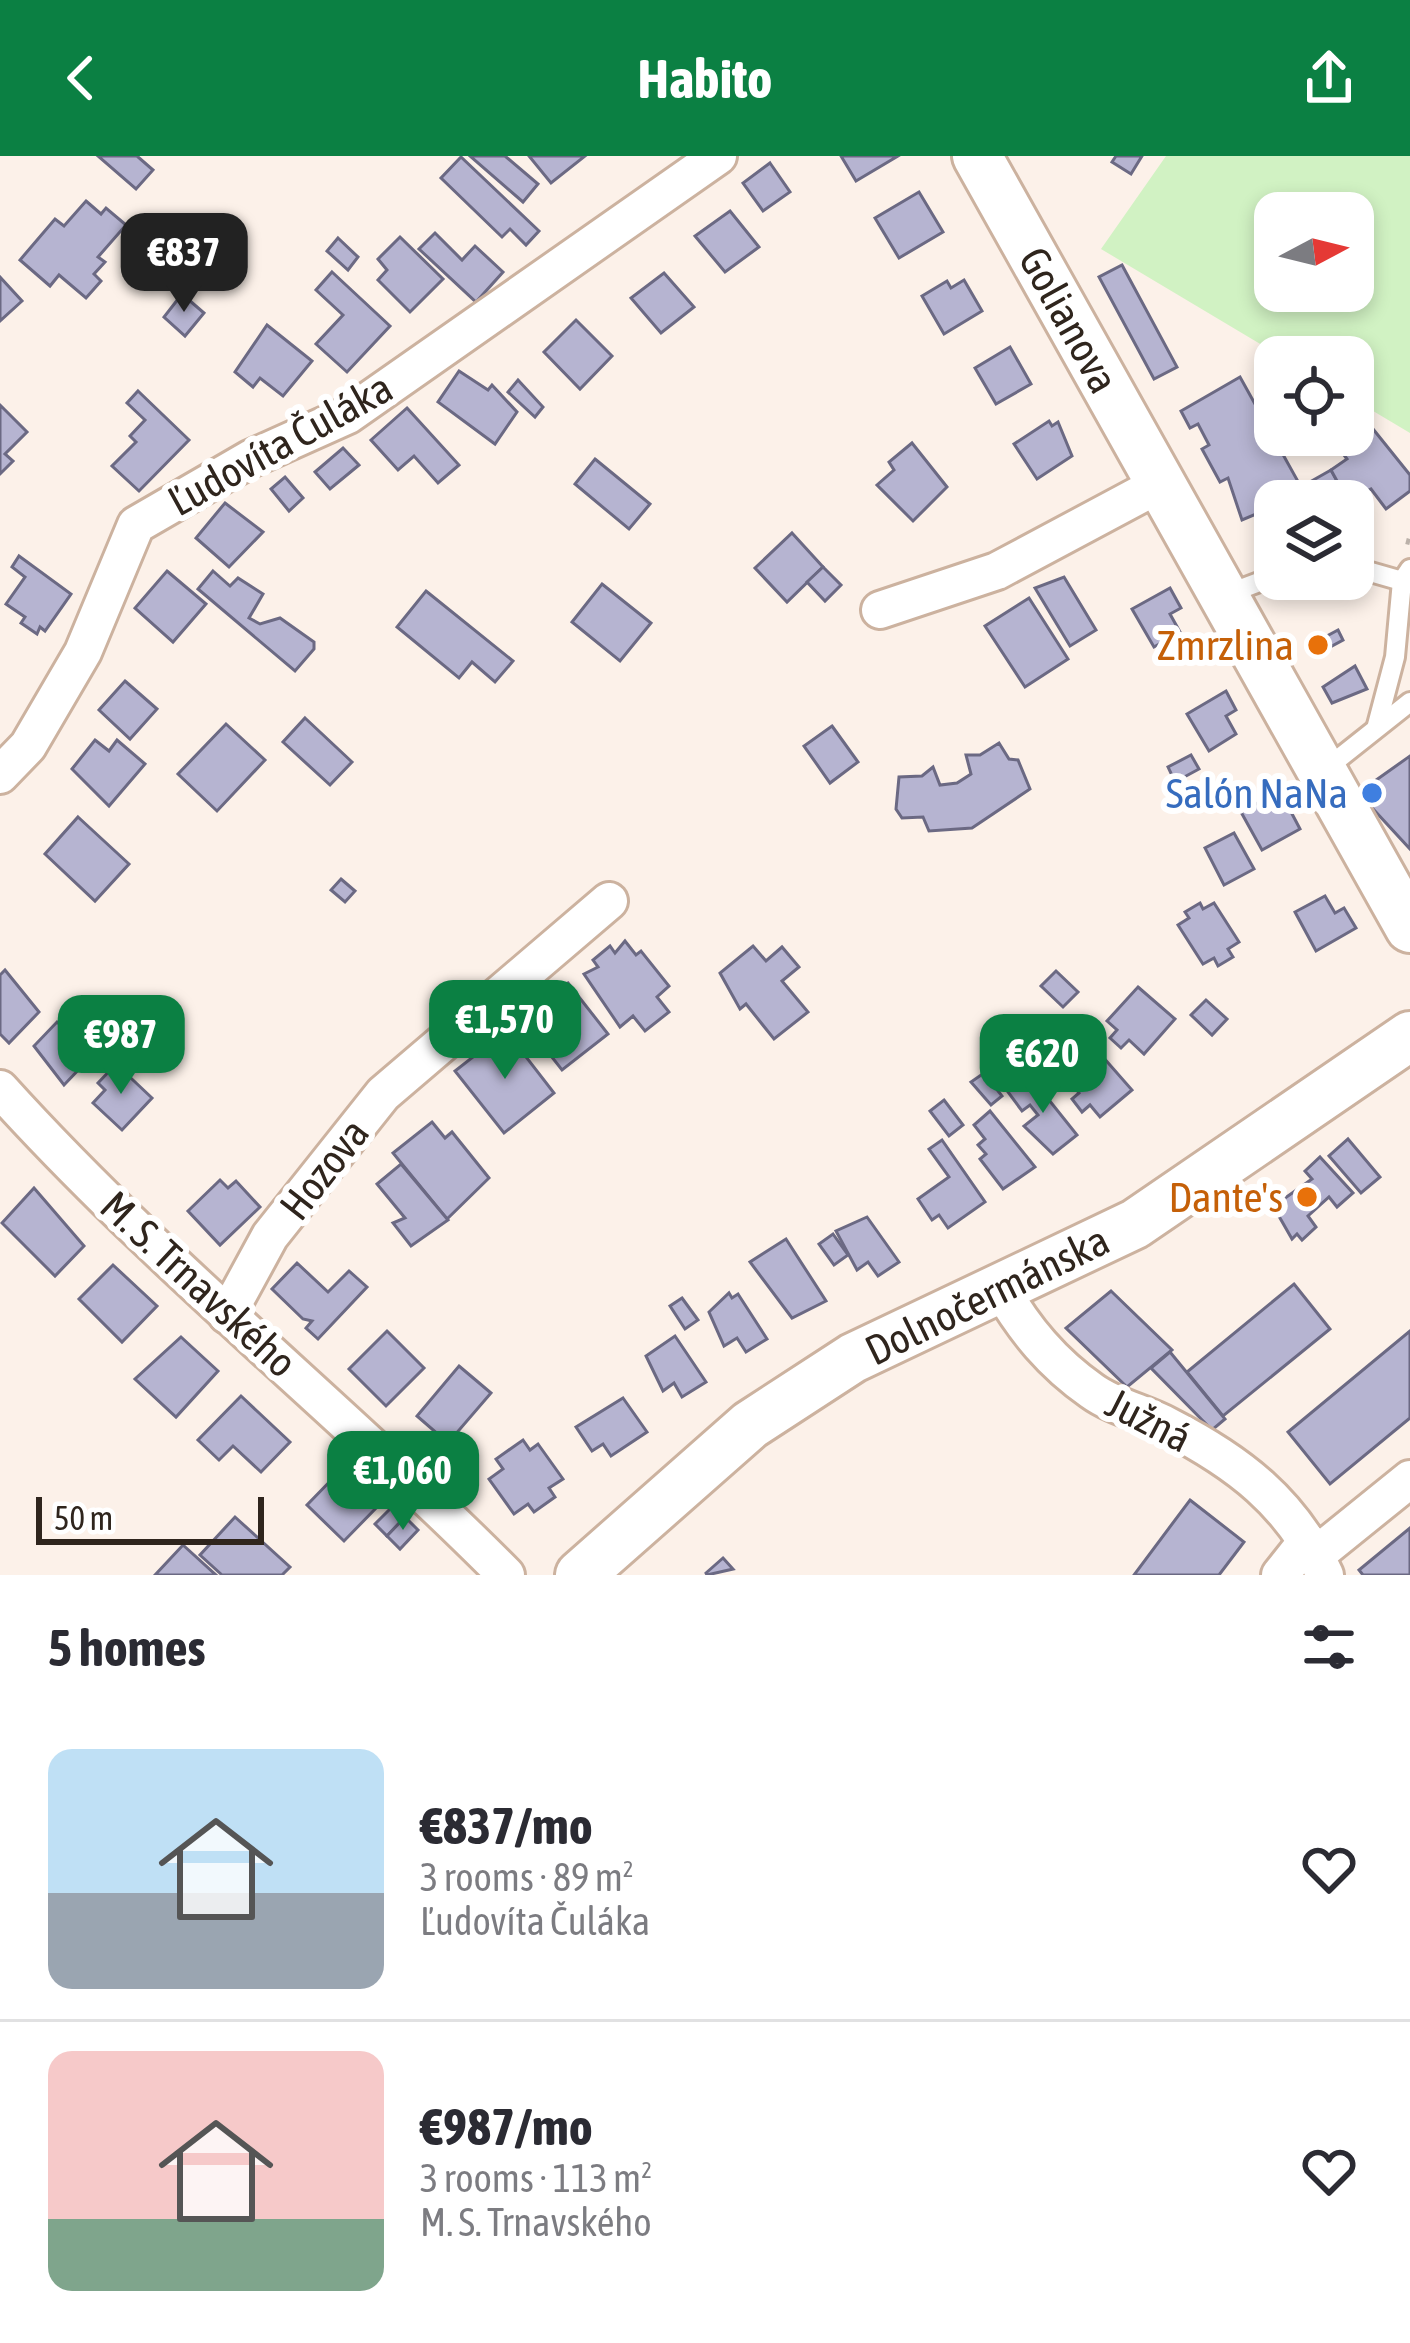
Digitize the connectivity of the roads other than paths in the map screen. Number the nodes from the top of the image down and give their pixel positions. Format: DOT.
graph roads {
  1 [pos="718,156"];
  2 [pos="977,156"];
  3 [pos="1160,484"];
  4 [pos="1374,570"];
  5 [pos="1406,575"];
  6 [pos="1254,584"];
  7 [pos="1225,595"];
  8 [pos="880,610"];
  9 [pos="1410,702"];
  10 [pos="1377,725"];
  11 [pos="1323,771"];
  12 [pos="0,776"];
  13 [pos="609,901"];
  14 [pos="1410,928"];
  15 [pos="1410,1036"];
  16 [pos="0,1089"];
  17 [pos="1001,1288"];
  18 [pos="227,1315"];
  19 [pos="1410,1479"];
  20 [pos="1316,1557"];
  21 [pos="506,1575"];
  22 [pos="580,1575"];
  23 [pos="1280,1575"];
  1 -- 12 [label="street, Ľudovíta Čuláka"];
  2 -- 3 [label="street, Golianova"];
  3 -- 7 [label="street, Golianova"];
  3 -- 8 [label="street"];
  4 -- 5 [label="lane"];
  5 -- 10 [label="lane"];
  6 -- 7 [label="lane"];
  7 -- 11 [label="street, Golianova"];
  9 -- 10 [label="lane"];
  10 -- 11 [label="lane"];
  11 -- 14 [label="street, Golianova"];
  13 -- 18 [label="street, Hozova"];
  15 -- 17 [label="street, Dolnočermánska"];
  16 -- 18 [label="street, M. S. Trnavského"];
  17 -- 20 [label="street, Južná"];
  17 -- 22 [label="street, Dolnočermánska"];
  18 -- 21 [label="street, M. S. Trnavského"];
  19 -- 20 [label="street"];
  20 -- 23 [label="street"];
}
